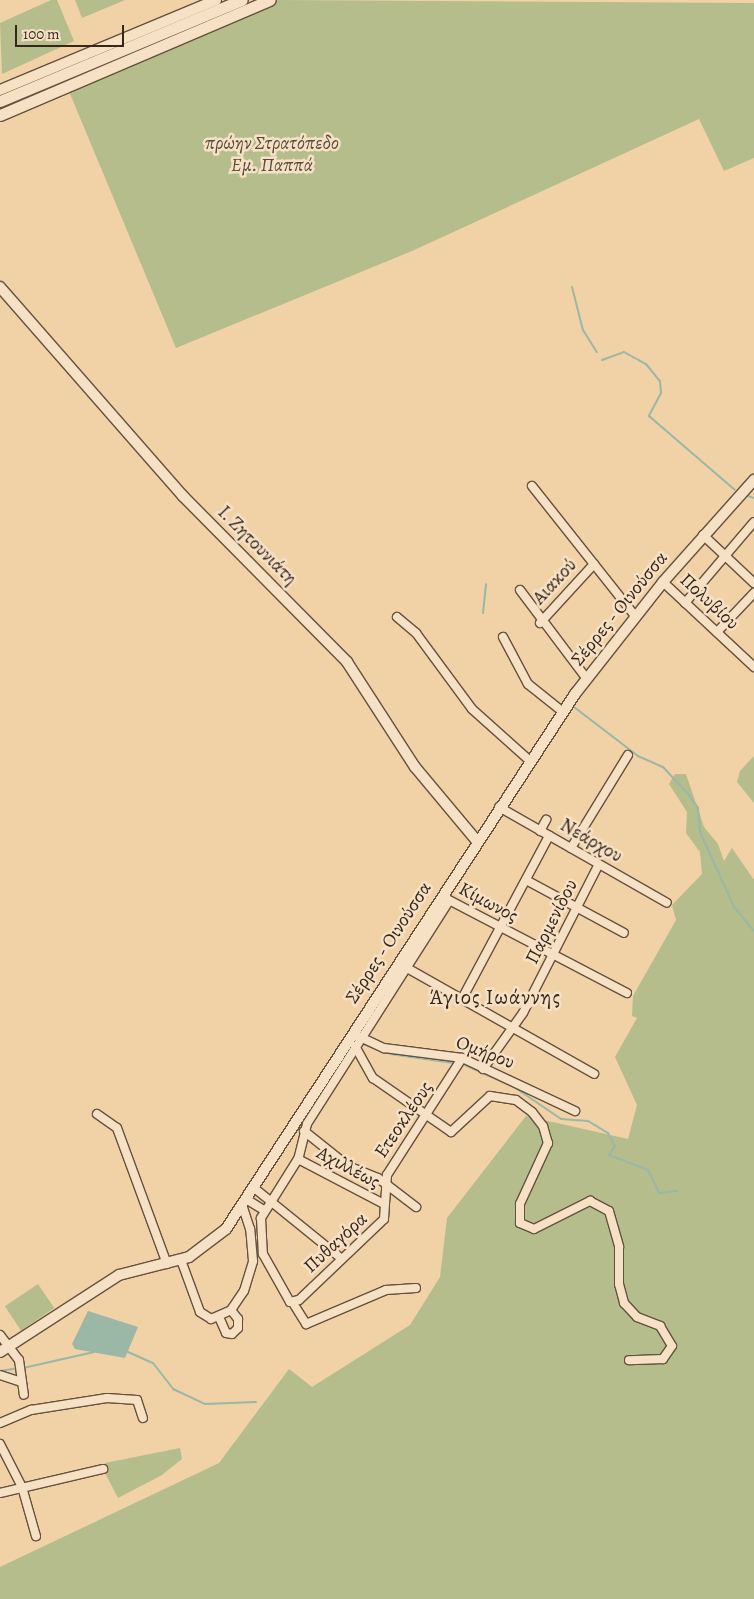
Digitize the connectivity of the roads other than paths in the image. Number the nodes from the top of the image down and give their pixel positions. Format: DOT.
graph roads {
  1 [pos="216,0"];
  2 [pos="228,0"];
  3 [pos="242,0"];
  4 [pos="270,0"];
  5 [pos="199,19"];
  6 [pos="0,90"];
  7 [pos="0,100"];
  8 [pos="0,115"];
  9 [pos="0,287"];
  10 [pos="754,480"];
  11 [pos="532,486"];
  12 [pos="754,522"];
  13 [pos="703,535"];
  14 [pos="725,556"];
  15 [pos="594,564"];
  16 [pos="663,582"];
  17 [pos="754,583"];
  18 [pos="520,590"];
  19 [pos="754,593"];
  20 [pos="685,603"];
  21 [pos="635,616"];
  22 [pos="397,618"];
  23 [pos="540,623"];
  24 [pos="717,632"];
  25 [pos="503,637"];
  26 [pos="754,667"];
  27 [pos="586,678"];
  28 [pos="562,711"];
  29 [pos="628,755"];
  30 [pos="529,760"];
  31 [pos="499,807"];
  32 [pos="546,820"];
  33 [pos="540,831"];
  34 [pos="549,836"];
  35 [pos="476,840"];
  36 [pos="571,848"];
  37 [pos="599,864"];
  38 [pos="526,880"];
  39 [pos="445,899"];
  40 [pos="667,903"];
  41 [pos="578,908"];
  42 [pos="500,928"];
  43 [pos="624,933"];
  44 [pos="553,955"];
  45 [pos="407,968"];
  46 [pos="627,994"];
  47 [pos="463,997"];
  48 [pos="515,1027"];
  49 [pos="352,1032"];
  50 [pos="362,1038"];
  51 [pos="355,1048"];
  52 [pos="462,1058"];
  53 [pos="483,1069"];
  54 [pos="594,1074"];
  55 [pos="575,1111"];
  56 [pos="97,1114"];
  57 [pos="426,1118"];
  58 [pos="304,1130"];
  59 [pos="298,1159"];
  60 [pos="385,1183"];
  61 [pos="253,1187"];
  62 [pos="273,1200"];
  63 [pos="244,1202"];
  64 [pos="384,1204"];
  65 [pos="416,1207"];
  66 [pos="265,1211"];
  67 [pos="342,1259"];
  68 [pos="181,1260"];
  69 [pos="166,1264"];
  70 [pos="416,1288"];
  71 [pos="296,1302"];
  72 [pos="231,1310"];
  73 [pos="219,1317"];
  74 [pos="0,1335"];
  75 [pos="9,1346"];
  76 [pos="0,1352"];
  77 [pos="629,1360"];
  78 [pos="0,1375"];
  79 [pos="22,1382"];
  80 [pos="24,1396"];
  81 [pos="143,1418"];
  82 [pos="0,1423"];
  83 [pos="0,1444"];
  84 [pos="103,1469"];
  85 [pos="22,1487"];
  86 [pos="0,1494"];
  87 [pos="36,1536"];
  1 -- 6 [label="street"];
  2 -- 5 [label="main road"];
  3 -- 5 [label="main road"];
  4 -- 8 [label="main road"];
  5 -- 7 [label="main road"];
  9 -- 35 [label="street, Ι. Ζητουνιάτη"];
  10 -- 13 [label="street, Σέρρες - Οινούσσα"];
  11 -- 15 [label="street"];
  12 -- 14 [label="street"];
  13 -- 14 [label="street"];
  13 -- 16 [label="street, Σέρρες - Οινούσσα"];
  14 -- 17 [label="street"];
  14 -- 20 [label="street"];
  15 -- 21 [label="street"];
  15 -- 23 [label="street, Αιακού"];
  16 -- 20 [label="street, Πολυβίου"];
  16 -- 21 [label="street, Σέρρες - Οινούσσα"];
  18 -- 23 [label="street"];
  19 -- 24 [label="street"];
  20 -- 24 [label="street, Πολυβίου"];
  21 -- 27 [label="street, Σέρρες - Οινούσσα"];
  22 -- 30 [label="street"];
  23 -- 27 [label="street"];
  24 -- 26 [label="street, Πολυβίου"];
  25 -- 28 [label="street"];
  27 -- 28 [label="street, Σέρρες - Οινούσσα"];
  28 -- 30 [label="street, Σέρρες - Οινούσσα"];
  29 -- 36 [label="street"];
  30 -- 31 [label="street, Σέρρες - Οινούσσα"];
  31 -- 33 [label="street, Νεάρχου"];
  31 -- 35 [label="street, Σέρρες - Οινούσσα"];
  32 -- 33 [label="street"];
  33 -- 34 [label="street, Νεάρχου"];
  34 -- 36 [label="street, Νεάρχου"];
  34 -- 38 [label="street"];
  35 -- 39 [label="street, Σέρρες - Οινούσσα"];
  36 -- 37 [label="street, Νεάρχου"];
  37 -- 40 [label="street, Νεάρχου"];
  37 -- 41 [label="street, Παρμενίδου"];
  38 -- 41 [label="street"];
  38 -- 42 [label="street"];
  39 -- 42 [label="street, Κίμωνος"];
  39 -- 45 [label="street"];
  39 -- 49 [label="street, Σέρρες - Οινούσσα"];
  41 -- 43 [label="street"];
  41 -- 44 [label="street, Παρμενίδου"];
  42 -- 44 [label="street, Κίμωνος"];
  42 -- 47 [label="street"];
  44 -- 46 [label="street, Κίμωνος"];
  44 -- 48 [label="street, Παρμενίδου"];
  45 -- 47 [label="street"];
  45 -- 50 [label="street"];
  47 -- 48 [label="street"];
  48 -- 53 [label="street, Παρμενίδου"];
  48 -- 54 [label="street"];
  49 -- 50 [label="street, Ομήρου"];
  49 -- 51 [label="street"];
  49 -- 61 [label="street, Σέρρες - Οινούσσα"];
  50 -- 51 [label="street"];
  50 -- 52 [label="street, Ομήρου"];
  51 -- 57 [label="street"];
  51 -- 58 [label="street"];
  52 -- 53 [label="street, Ομήρου"];
  52 -- 57 [label="street, Ετεοκλέους"];
  53 -- 55 [label="street, Ομήρου"];
  56 -- 69 [label="street"];
  57 -- 60 [label="street, Ετεοκλέους"];
  57 -- 77 [label="street"];
  58 -- 59 [label="street"];
  58 -- 60 [label="street"];
  59 -- 62 [label="street"];
  59 -- 64 [label="street, Αχιλλέως"];
  60 -- 64 [label="street, Ετεοκλέους"];
  60 -- 65 [label="street"];
  61 -- 62 [label="street"];
  61 -- 63 [label="street, Σέρρες - Οινούσσα"];
  62 -- 66 [label="street"];
  62 -- 67 [label="street"];
  63 -- 66 [label="street"];
  63 -- 68 [label="street, Σέρρες - Οινούσσα"];
  63 -- 72 [label="street"];
  64 -- 67 [label="street, Πυθαγόρα"];
  66 -- 71 [label="street"];
  67 -- 71 [label="street, Πυθαγόρα"];
  68 -- 69 [label="street, Σέρρες - Οινούσσα"];
  68 -- 73 [label="street"];
  69 -- 75 [label="street, Σέρρες - Οινούσσα"];
  70 -- 71 [label="street"];
  72 -- 73 [label="street"];
  72 -- 73 [label="street"];
  74 -- 75 [label="street"];
  75 -- 76 [label="street, Σέρρες - Οινούσσα"];
  75 -- 79 [label="street"];
  78 -- 79 [label="street"];
  79 -- 80 [label="street"];
  81 -- 82 [label="street"];
  83 -- 85 [label="street"];
  84 -- 85 [label="street"];
  85 -- 86 [label="street"];
  85 -- 87 [label="street"];
}
